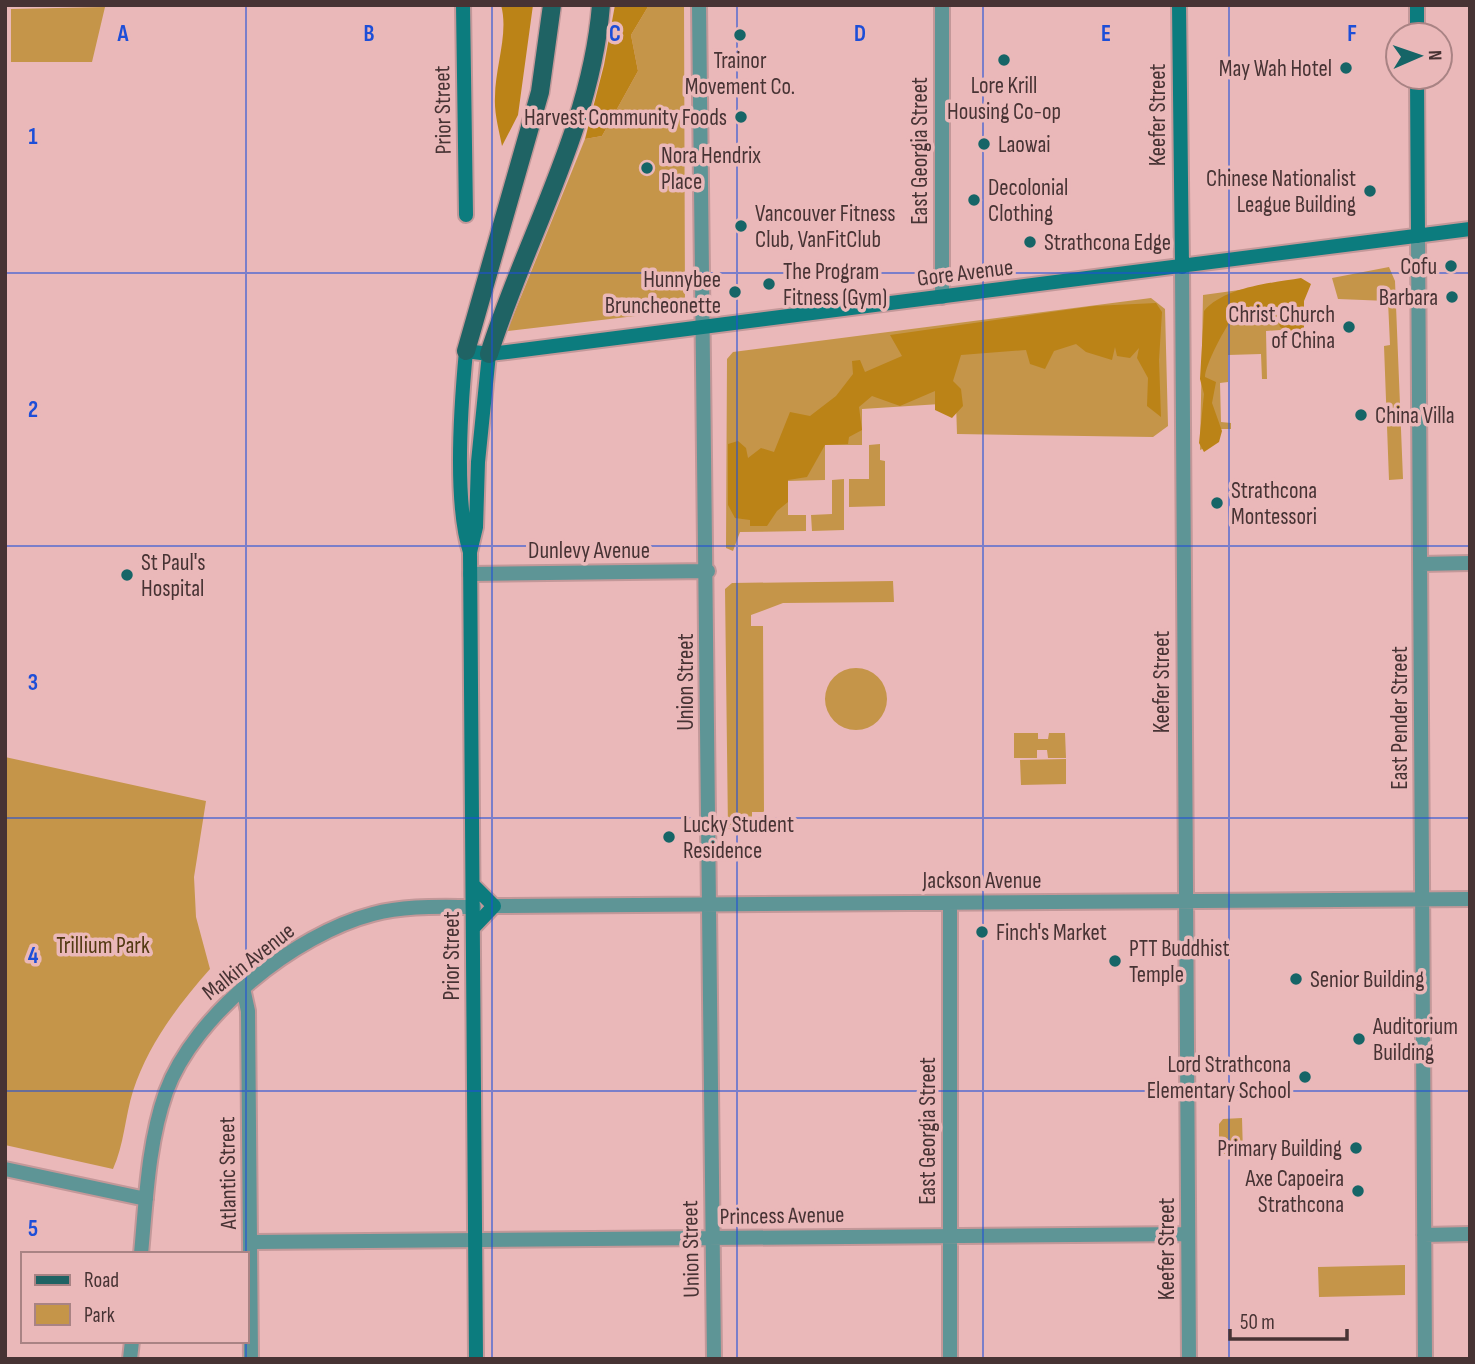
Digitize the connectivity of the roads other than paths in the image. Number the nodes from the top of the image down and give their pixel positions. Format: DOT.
graph roads {
  1 [pos="463,5"];
  2 [pos="552,5"];
  3 [pos="601,5"];
  4 [pos="699,5"];
  5 [pos="942,5"];
  6 [pos="1179,5"];
  7 [pos="1417,91"];
  8 [pos="466,215"];
  9 [pos="1470,229"];
  10 [pos="1418,236"];
  11 [pos="1182,267"];
  12 [pos="942,297"];
  13 [pos="702,328"];
  14 [pos="466,351"];
  15 [pos="489,354"];
  16 [pos="470,552"];
  17 [pos="1470,563"];
  18 [pos="1421,564"];
  19 [pos="708,571"];
  20 [pos="470,574"];
  21 [pos="474,886"];
  22 [pos="1470,899"];
  23 [pos="1423,900"];
  24 [pos="1186,902"];
  25 [pos="950,903"];
  26 [pos="709,904"];
  27 [pos="474,906"];
  28 [pos="494,906"];
  29 [pos="474,927"];
  30 [pos="243,988"];
  31 [pos="5,1169"];
  32 [pos="146,1199"];
  33 [pos="1188,1234"];
  34 [pos="1470,1234"];
  35 [pos="1424,1235"];
  36 [pos="949,1236"];
  37 [pos="713,1239"];
  38 [pos="476,1241"];
  39 [pos="251,1242"];
  40 [pos="141,1252"];
  41 [pos="251,1359"];
  42 [pos="476,1359"];
  43 [pos="714,1359"];
  44 [pos="950,1359"];
  45 [pos="1189,1359"];
  46 [pos="1424,1359"];
  1 -- 8 [label="main road, Prior Street"];
  2 -- 14 [label="main road"];
  3 -- 15 [label="main road"];
  4 -- 13 [label="street, Union Street"];
  5 -- 12 [label="street, East Georgia Street"];
  6 -- 11 [label="main road, Keefer Street"];
  7 -- 10 [label="main road, East Pender Street"];
  9 -- 10 [label="main road, Gore Avenue"];
  10 -- 11 [label="main road, Gore Avenue"];
  10 -- 18 [label="street, East Pender Street"];
  11 -- 12 [label="main road, Gore Avenue"];
  11 -- 24 [label="street, Keefer Street"];
  12 -- 13 [label="main road, Gore Avenue"];
  13 -- 15 [label="main road, Gore Avenue"];
  13 -- 19 [label="street, Union Street"];
  14 -- 15 [label="main road, Gore Avenue"];
  14 -- 16 [label="main road, Prior Street"];
  15 -- 16 [label="main road, Prior Street"];
  16 -- 20 [label="main road, Prior Street"];
  17 -- 18 [label="street"];
  18 -- 23 [label="street, East Pender Street"];
  19 -- 20 [label="street, Dunlevy Avenue"];
  19 -- 26 [label="street, Union Street"];
  20 -- 21 [label="main road, Prior Street"];
  21 -- 27 [label="main road, Prior Street"];
  21 -- 28 [label="main road"];
  22 -- 23 [label="street, Jackson Avenue"];
  23 -- 24 [label="street, Jackson Avenue"];
  23 -- 35 [label="street, East Pender Street"];
  24 -- 25 [label="street, Jackson Avenue"];
  24 -- 33 [label="street, Keefer Street"];
  25 -- 26 [label="street, Jackson Avenue"];
  25 -- 36 [label="street, East Georgia Street"];
  26 -- 28 [label="street, Jackson Avenue"];
  26 -- 37 [label="street, Union Street"];
  27 -- 29 [label="main road, Prior Street"];
  27 -- 30 [label="street, Malkin Avenue"];
  28 -- 29 [label="main road"];
  29 -- 38 [label="main road, Prior Street"];
  30 -- 32 [label="street, Malkin Avenue"];
  30 -- 39 [label="street, Atlantic Street"];
  31 -- 32 [label="street"];
  32 -- 40 [label="street, Malkin Avenue"];
  33 -- 36 [label="street, Princess Avenue"];
  33 -- 45 [label="street, Keefer Street"];
  34 -- 35 [label="street"];
  35 -- 46 [label="street, East Pender Street"];
  36 -- 37 [label="street, Princess Avenue"];
  36 -- 44 [label="street, East Georgia Street"];
  37 -- 38 [label="street, Princess Avenue"];
  37 -- 43 [label="street, Union Street"];
  38 -- 39 [label="street, Princess Avenue"];
  38 -- 42 [label="main road, Prior Street"];
  39 -- 41 [label="street, Atlantic Street"];
}
